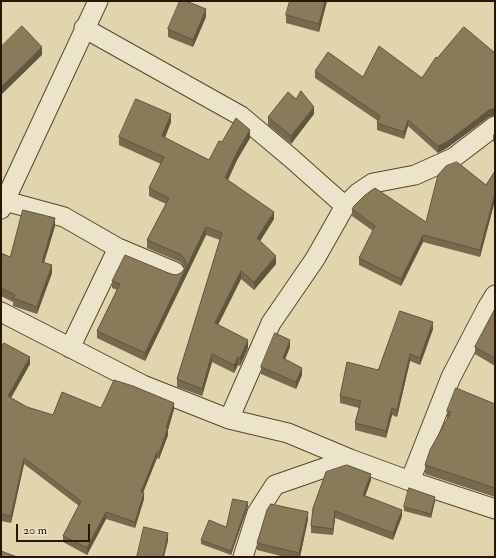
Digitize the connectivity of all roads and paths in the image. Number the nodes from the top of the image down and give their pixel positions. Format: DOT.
graph roads {
  1 [pos="98,1"];
  2 [pos="84,28"];
  3 [pos="495,126"];
  4 [pos="3,205"];
  5 [pos="345,206"];
  6 [pos="118,248"];
  7 [pos="175,272"];
  8 [pos="495,296"];
  9 [pos="1,312"];
  10 [pos="70,348"];
  11 [pos="229,419"];
  12 [pos="350,459"];
  13 [pos="410,482"];
  14 [pos="495,509"];
  15 [pos="242,557"];
  1 -- 2 [label="street"];
  2 -- 4 [label="street"];
  2 -- 5 [label="street"];
  3 -- 5 [label="street"];
  4 -- 6 [label="street"];
  5 -- 11 [label="street"];
  6 -- 7 [label="street"];
  6 -- 10 [label="street"];
  8 -- 13 [label="street"];
  9 -- 10 [label="street"];
  10 -- 11 [label="street"];
  11 -- 12 [label="street"];
  12 -- 13 [label="street"];
  12 -- 15 [label="street"];
  13 -- 14 [label="street"];
}
